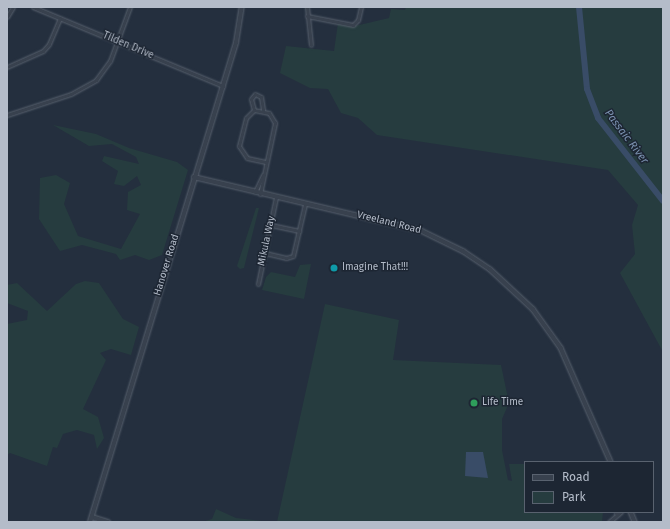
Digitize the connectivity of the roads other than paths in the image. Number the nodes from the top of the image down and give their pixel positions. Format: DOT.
graph roads {
  1 [pos="12,7"];
  2 [pos="33,7"];
  3 [pos="130,7"];
  4 [pos="242,7"];
  5 [pos="307,7"];
  6 [pos="361,7"];
  7 [pos="307,16"];
  8 [pos="7,17"];
  9 [pos="60,18"];
  10 [pos="117,42"];
  11 [pos="311,45"];
  12 [pos="7,67"];
  13 [pos="223,86"];
  14 [pos="254,110"];
  15 [pos="263,110"];
  16 [pos="7,115"];
  17 [pos="266,162"];
  18 [pos="194,177"];
  19 [pos="258,193"];
  20 [pos="276,198"];
  21 [pos="305,204"];
  22 [pos="271,225"];
  23 [pos="299,232"];
  24 [pos="265,253"];
  25 [pos="258,284"];
  26 [pos="611,461"];
  27 [pos="618,513"];
  28 [pos="92,516"];
  29 [pos="90,522"];
  30 [pos="108,522"];
  31 [pos="610,522"];
  1 -- 8 [label="street"];
  2 -- 9 [label="street, Tilden Drive"];
  3 -- 10 [label="street"];
  4 -- 13 [label="street, Hanover Road"];
  5 -- 7 [label="street"];
  6 -- 7 [label="street"];
  7 -- 11 [label="street"];
  9 -- 10 [label="street, Tilden Drive"];
  9 -- 12 [label="street"];
  10 -- 13 [label="street, Tilden Drive"];
  10 -- 16 [label="street"];
  13 -- 18 [label="street, Hanover Road"];
  14 -- 15 [label="street"];
  14 -- 15 [label="street"];
  14 -- 17 [label="street"];
  15 -- 17 [label="street"];
  17 -- 19 [label="street"];
  18 -- 19 [label="street, Vreeland Road"];
  18 -- 28 [label="street, Hanover Road"];
  19 -- 20 [label="street, Vreeland Road"];
  20 -- 21 [label="street, Vreeland Road"];
  20 -- 22 [label="street, Mikula Way"];
  21 -- 23 [label="street"];
  21 -- 26 [label="street, Vreeland Road"];
  22 -- 23 [label="street"];
  22 -- 24 [label="street, Mikula Way"];
  23 -- 24 [label="street"];
  24 -- 25 [label="street, Mikula Way"];
  27 -- 31 [label="street"];
  28 -- 29 [label="street, Hanover Road"];
  28 -- 30 [label="street"];
}
